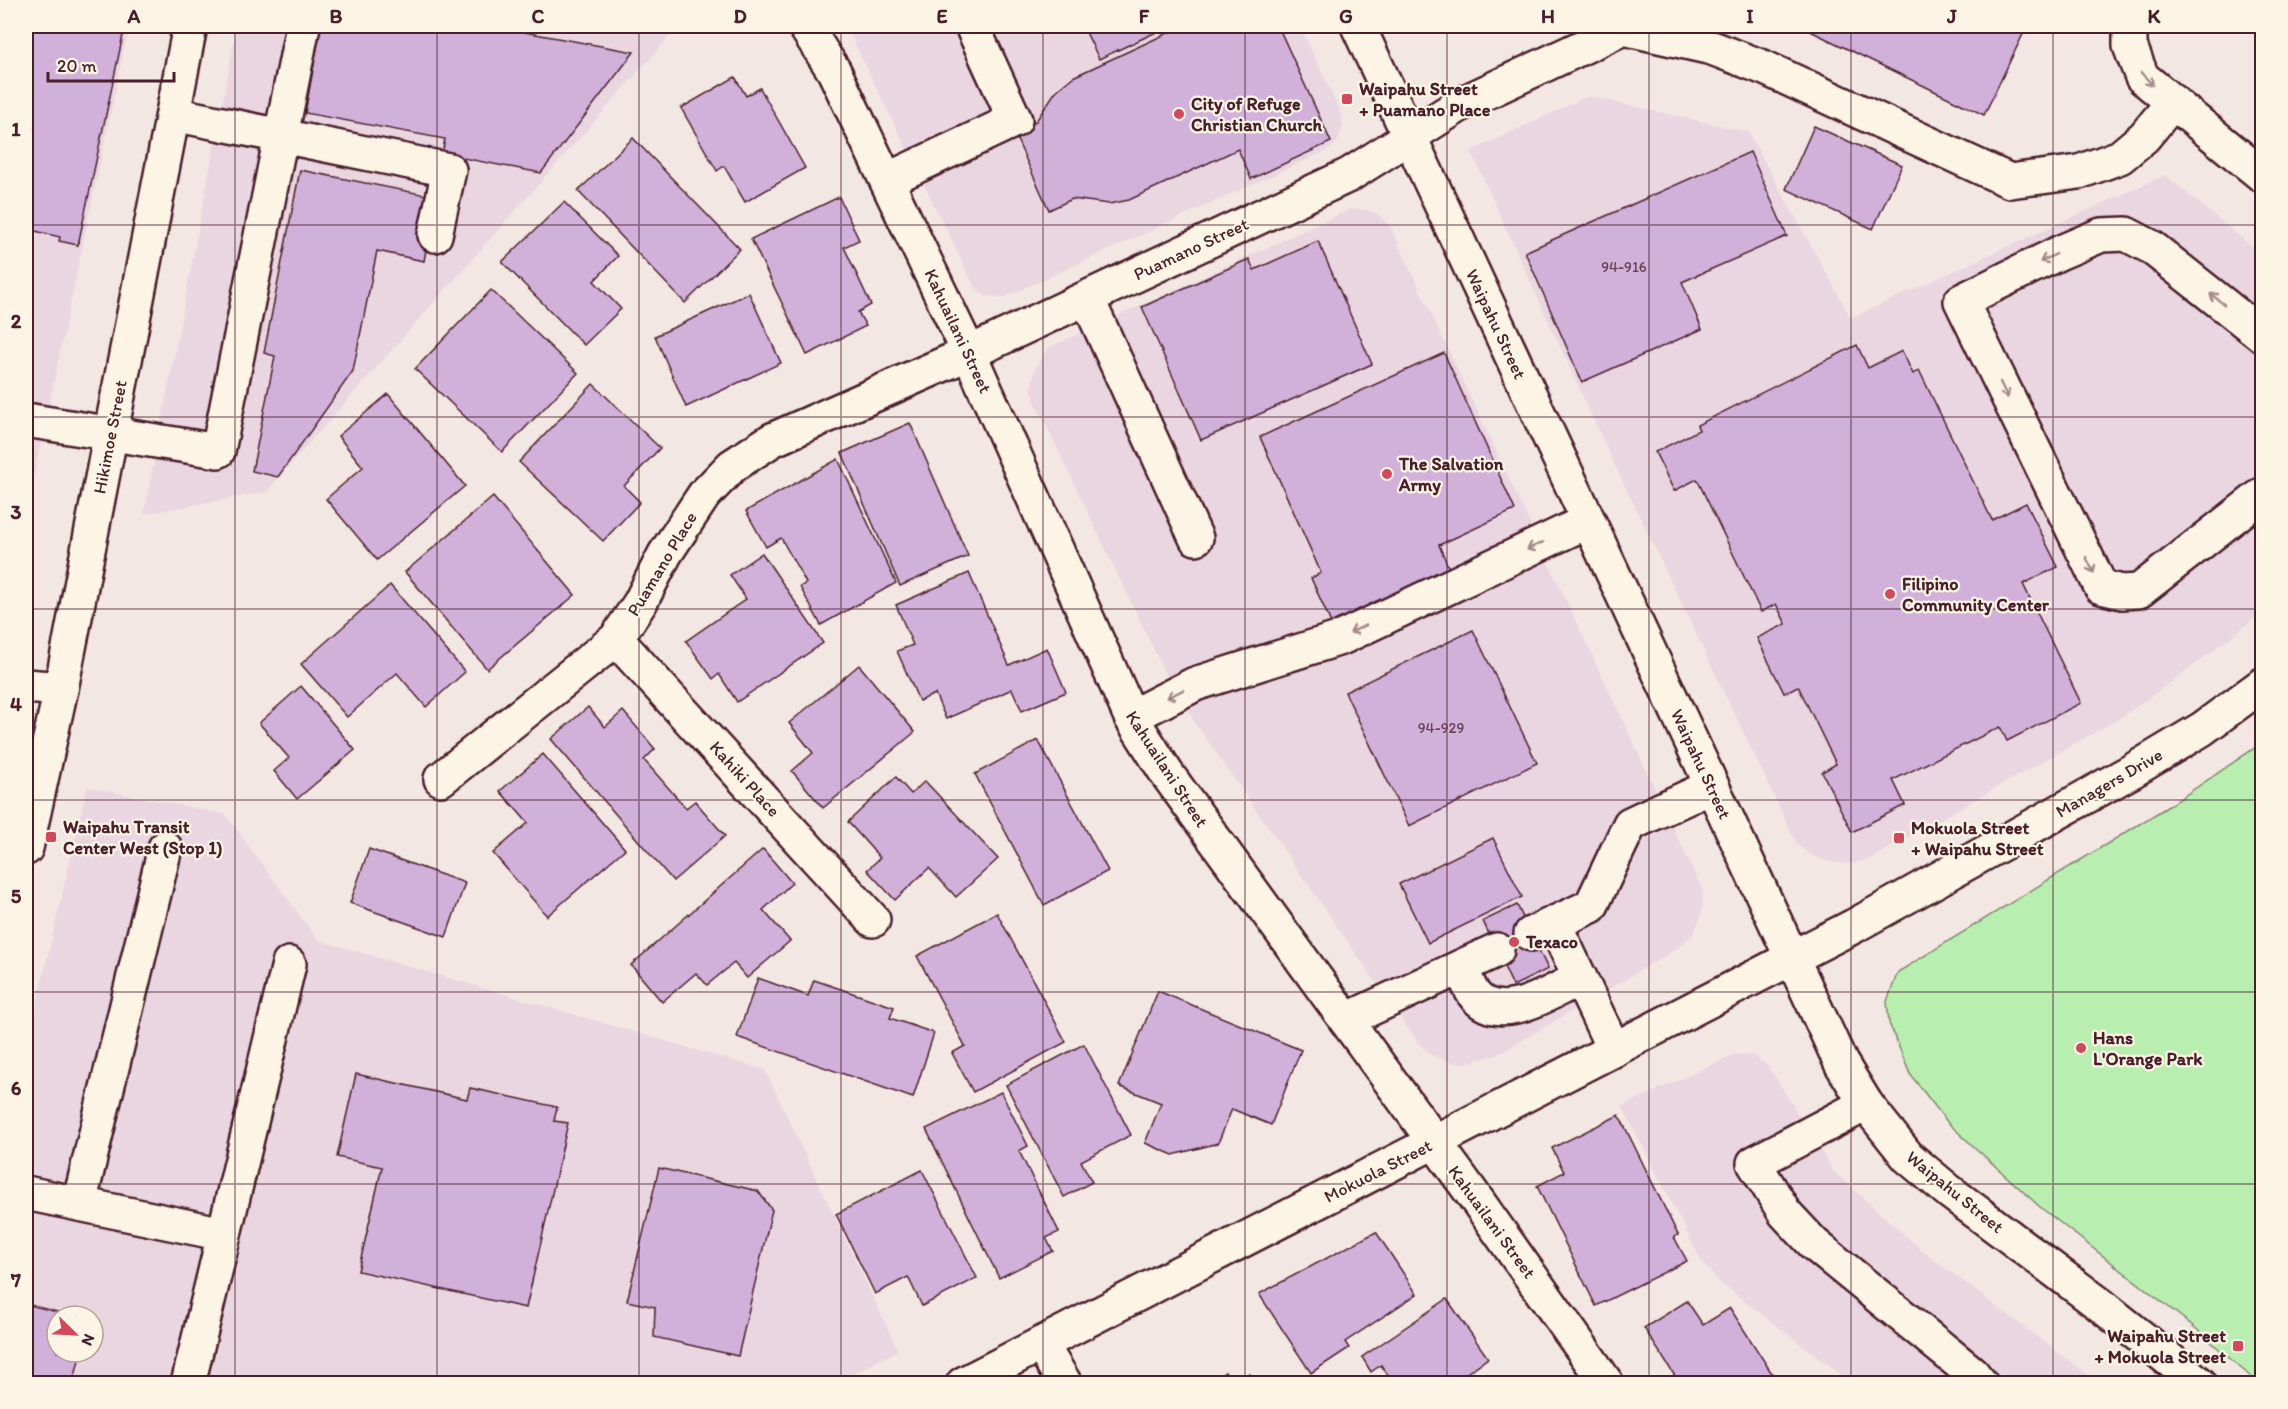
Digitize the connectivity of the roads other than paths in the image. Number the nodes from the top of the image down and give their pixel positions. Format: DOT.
graph roads {
  1 [pos="190,26"];
  2 [pos="303,26"];
  3 [pos="805,26"];
  4 [pos="972,26"];
  5 [pos="1358,26"];
  6 [pos="2130,26"];
  7 [pos="1707,37"];
  8 [pos="2174,102"];
  9 [pos="173,114"];
  10 [pos="281,136"];
  11 [pos="1408,136"];
  12 [pos="2262,175"];
  13 [pos="887,180"];
  14 [pos="435,235"];
  15 [pos="1087,298"];
  16 [pos="2262,335"];
  17 [pos="969,353"];
  18 [pos="26,420"];
  19 [pos="111,434"];
  20 [pos="2262,495"];
  21 [pos="1588,521"];
  22 [pos="1196,538"];
  23 [pos="616,639"];
  24 [pos="2262,685"];
  25 [pos="26,686"];
  26 [pos="61,689"];
  27 [pos="1131,717"];
  28 [pos="441,780"];
  29 [pos="1712,786"];
  30 [pos="26,848"];
  31 [pos="165,848"];
  32 [pos="873,920"];
  33 [pos="1497,950"];
  34 [pos="1793,958"];
  35 [pos="290,964"];
  36 [pos="1461,967"];
  37 [pos="1580,978"];
  38 [pos="1346,1020"];
  39 [pos="1614,1050"];
  40 [pos="1866,1104"];
  41 [pos="1434,1142"];
  42 [pos="26,1193"];
  43 [pos="79,1204"];
  44 [pos="224,1234"];
  45 [pos="1041,1344"];
  46 [pos="188,1383"];
  47 [pos="963,1383"];
  48 [pos="1065,1383"];
  49 [pos="1606,1383"];
  50 [pos="1981,1383"];
  51 [pos="2200,1383"];
  1 -- 9 [label="street, Hikimoe Street"];
  2 -- 10 [label="street"];
  3 -- 13 [label="street, Kahuailani Street"];
  4 -- 13 [label="street"];
  5 -- 11 [label="street, Waipahu Street"];
  6 -- 8 [label="street, one-way"];
  7 -- 8 [label="street, Puamano Street"];
  7 -- 11 [label="street, Puamano Street"];
  8 -- 12 [label="street"];
  9 -- 10 [label="street"];
  9 -- 19 [label="street, Hikimoe Street"];
  10 -- 14 [label="street"];
  10 -- 19 [label="street"];
  11 -- 15 [label="street, Puamano Street"];
  11 -- 21 [label="street, Waipahu Street"];
  13 -- 17 [label="street, Kahuailani Street"];
  15 -- 17 [label="street, Puamano Street"];
  15 -- 22 [label="street"];
  16 -- 20 [label="street, one-way"];
  17 -- 23 [label="street, Puamano Place"];
  17 -- 27 [label="street, Kahuailani Street"];
  18 -- 19 [label="street"];
  19 -- 26 [label="street, Hikimoe Street"];
  21 -- 27 [label="street, one-way"];
  21 -- 29 [label="street, Waipahu Street"];
  23 -- 28 [label="street, Puamano Place"];
  23 -- 32 [label="street, Kahiki Place"];
  24 -- 34 [label="street, Managers Drive"];
  25 -- 26 [label="street"];
  26 -- 30 [label="street, Hikimoe Street"];
  27 -- 38 [label="street, Kahuailani Street"];
  29 -- 34 [label="street, Waipahu Street"];
  29 -- 37 [label="street"];
  31 -- 43 [label="street"];
  33 -- 36 [label="street"];
  34 -- 39 [label="street, Mokuola Street"];
  34 -- 40 [label="street, Waipahu Street"];
  35 -- 44 [label="street"];
  36 -- 37 [label="street"];
  36 -- 38 [label="street"];
  37 -- 39 [label="street"];
  38 -- 41 [label="street, Kahuailani Street"];
  39 -- 41 [label="street, Mokuola Street"];
  40 -- 50 [label="street"];
  40 -- 51 [label="street, Waipahu Street"];
  41 -- 45 [label="street, Mokuola Street"];
  41 -- 49 [label="street, Kahuailani Street"];
  42 -- 43 [label="street"];
  43 -- 44 [label="street"];
  44 -- 46 [label="street"];
  45 -- 47 [label="street, Mokuola Street"];
  45 -- 48 [label="street"];
}
